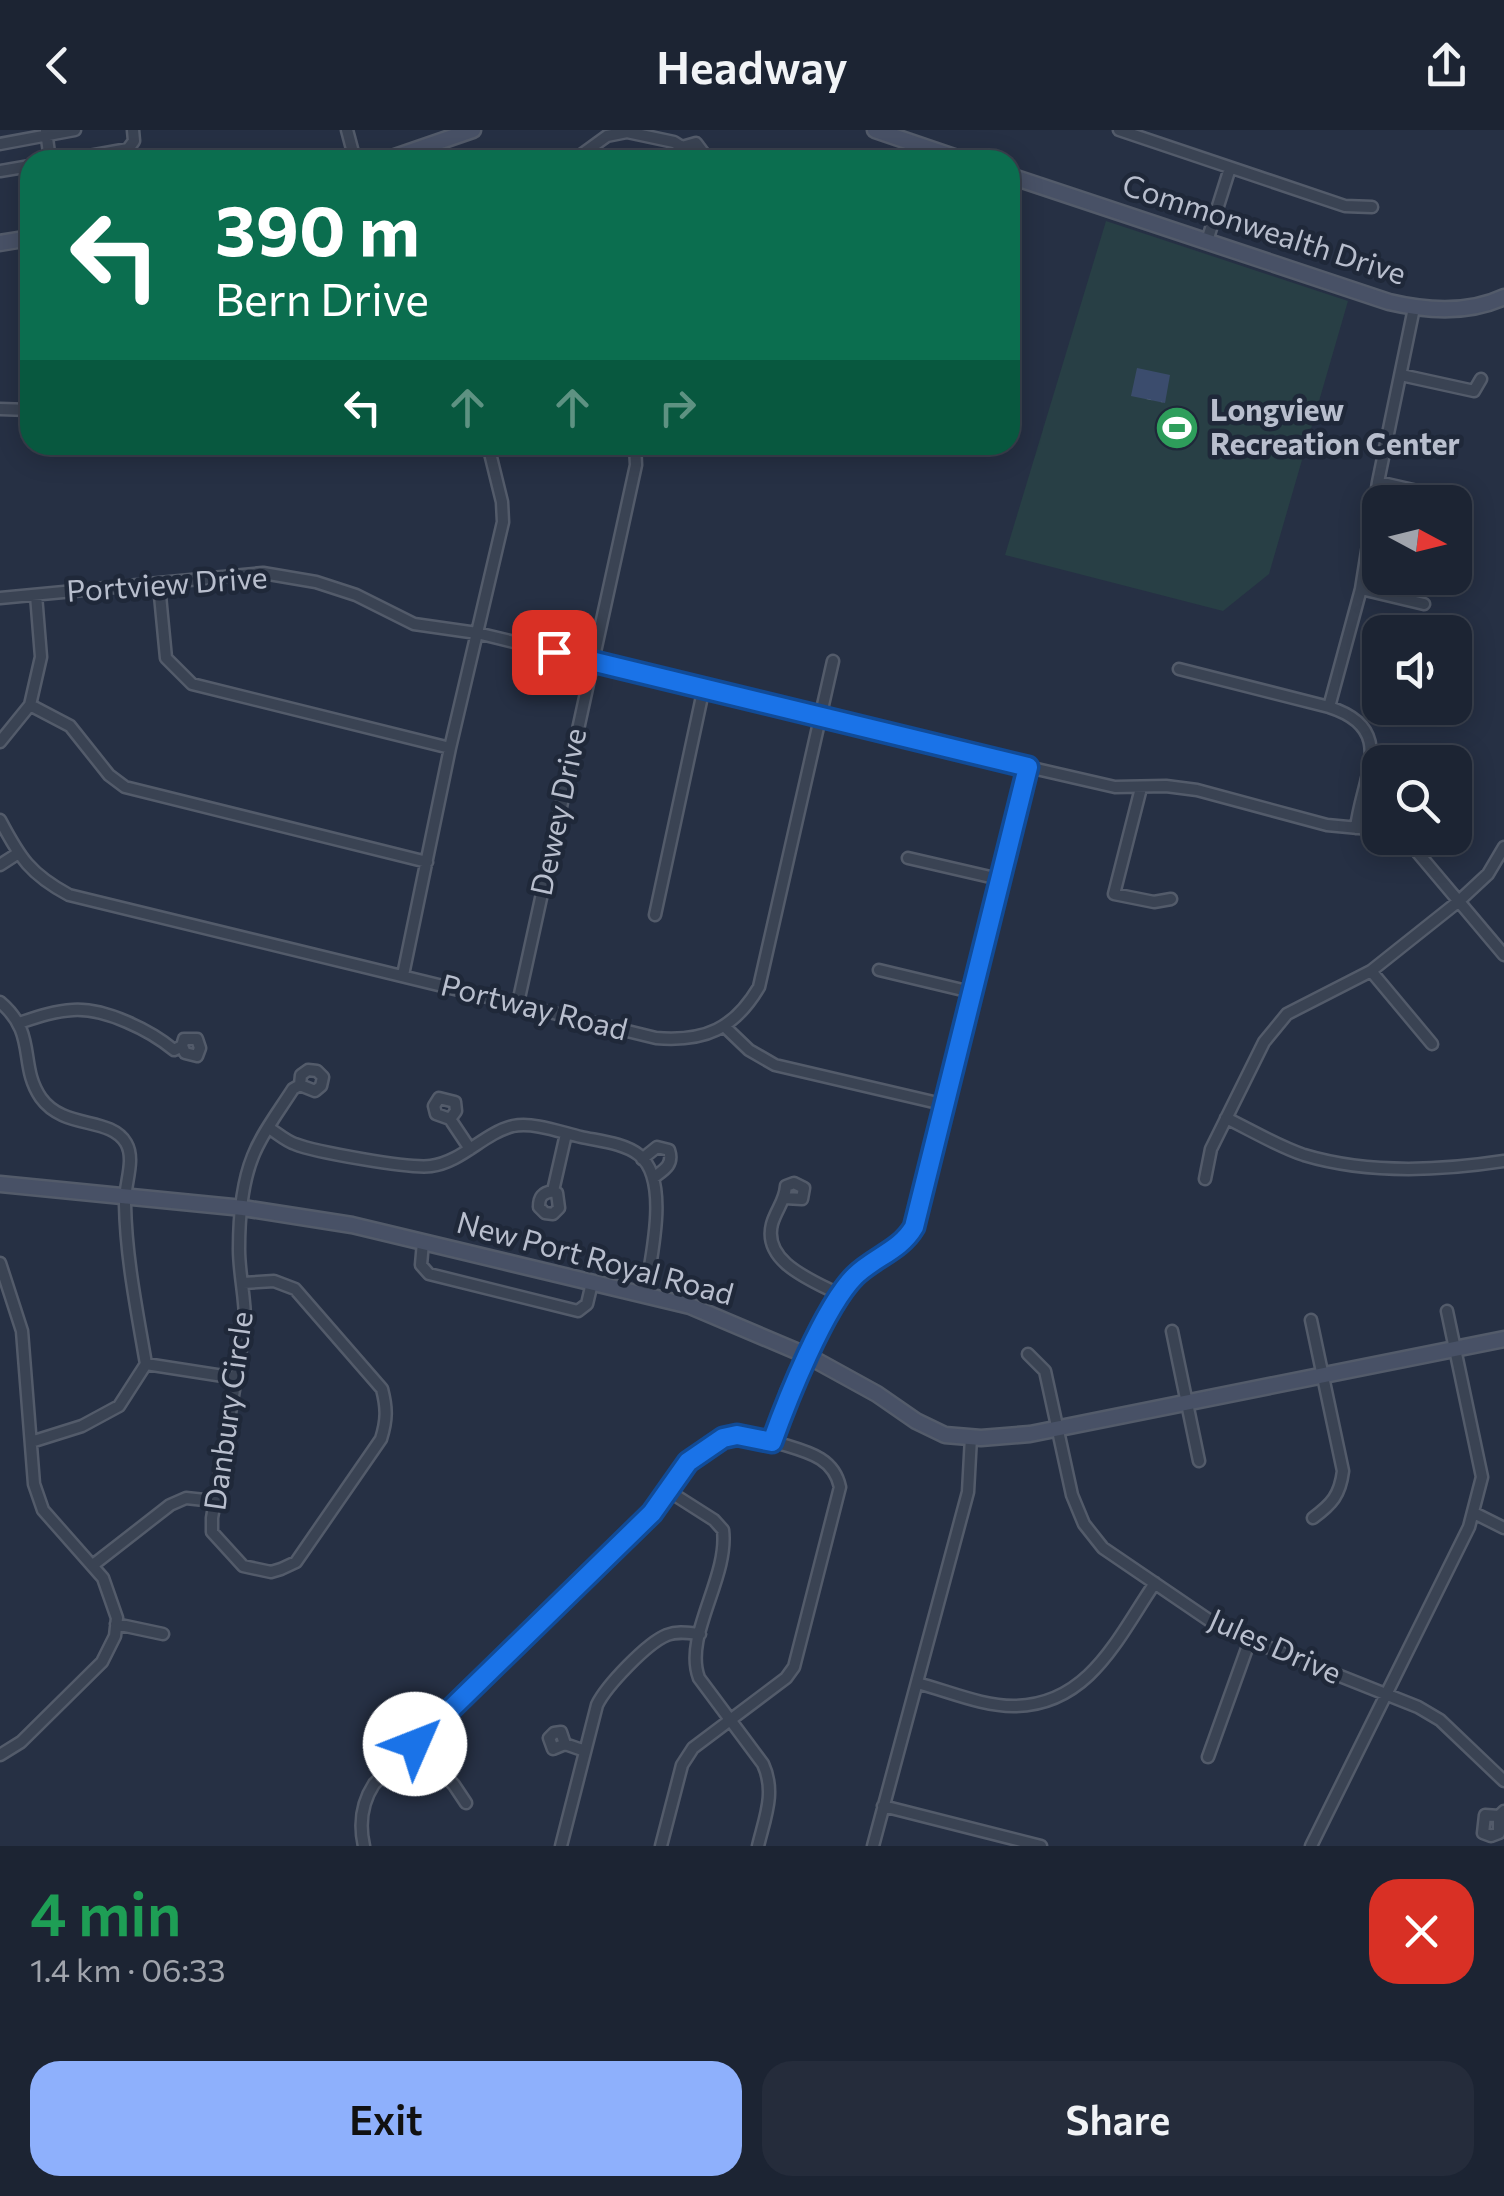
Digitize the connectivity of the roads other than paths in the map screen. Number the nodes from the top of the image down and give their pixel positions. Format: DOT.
graph roads {
  1 [pos="75,130"];
  2 [pos="133,130"];
  3 [pos="473,130"];
  4 [pos="875,130"];
  5 [pos="1119,130"];
  6 [pos="46,133"];
  7 [pos="0,144"];
  8 [pos="682,147"];
  9 [pos="122,150"];
  10 [pos="415,150"];
  11 [pos="588,150"];
  12 [pos="684,150"];
  13 [pos="702,150"];
  14 [pos="934,150"];
  15 [pos="1230,168"];
  16 [pos="1020,179"];
  17 [pos="1372,207"];
  18 [pos="1207,241"];
  19 [pos="1504,297"];
  20 [pos="1414,308"];
  21 [pos="1401,375"];
  22 [pos="1481,380"];
  23 [pos="490,455"];
  24 [pos="636,455"];
  25 [pos="1378,482"];
  26 [pos="1391,485"];
  27 [pos="159,584"];
  28 [pos="1361,589"];
  29 [pos="36,595"];
  30 [pos="0,598"];
  31 [pos="1424,604"];
  32 [pos="477,633"];
  33 [pos="833,661"];
  34 [pos="592,662"];
  35 [pos="1179,669"];
  36 [pos="704,687"];
  37 [pos="30,706"];
  38 [pos="1330,707"];
  39 [pos="820,715"];
  40 [pos="0,742"];
  41 [pos="450,748"];
  42 [pos="1028,767"];
  43 [pos="1140,788"];
  44 [pos="0,820"];
  45 [pos="1356,828"];
  46 [pos="1362,828"];
  47 [pos="1504,848"];
  48 [pos="17,854"];
  49 [pos="1417,855"];
  50 [pos="908,858"];
  51 [pos="427,862"];
  52 [pos="0,866"];
  53 [pos="1000,879"];
  54 [pos="1171,899"];
  55 [pos="1459,901"];
  56 [pos="654,914"];
  57 [pos="1504,955"];
  58 [pos="879,970"];
  59 [pos="1371,972"];
  60 [pos="403,975"];
  61 [pos="971,992"];
  62 [pos="0,1002"];
  63 [pos="518,1003"];
  64 [pos="19,1023"];
  65 [pos="725,1027"];
  66 [pos="1432,1044"];
  67 [pos="182,1046"];
  68 [pos="300,1085"];
  69 [pos="942,1104"];
  70 [pos="1226,1118"];
  71 [pos="450,1119"];
  72 [pos="269,1128"];
  73 [pos="566,1134"];
  74 [pos="470,1149"];
  75 [pos="642,1158"];
  76 [pos="1504,1161"];
  77 [pos="653,1178"];
  78 [pos="1205,1179"];
  79 [pos="0,1184"];
  80 [pos="553,1190"];
  81 [pos="124,1196"];
  82 [pos="785,1198"];
  83 [pos="243,1208"];
  84 [pos="423,1242"];
  85 [pos="0,1263"];
  86 [pos="243,1283"];
  87 [pos="592,1283"];
  88 [pos="645,1296"];
  89 [pos="840,1296"];
  90 [pos="1447,1311"];
  91 [pos="1311,1320"];
  92 [pos="1172,1331"];
  93 [pos="1504,1339"];
  94 [pos="1456,1349"];
  95 [pos="1028,1354"];
  96 [pos="806,1360"];
  97 [pos="146,1364"];
  98 [pos="1323,1376"];
  99 [pos="236,1378"];
  100 [pos="1188,1403"];
  101 [pos="1056,1429"];
  102 [pos="971,1437"];
  103 [pos="30,1442"];
  104 [pos="772,1442"];
  105 [pos="1199,1460"];
  106 [pos="670,1492"];
  107 [pos="214,1501"];
  108 [pos="1474,1513"];
  109 [pos="1313,1518"];
  110 [pos="1504,1528"];
  111 [pos="93,1566"];
  112 [pos="1155,1583"];
  113 [pos="116,1624"];
  114 [pos="163,1634"];
  115 [pos="700,1634"];
  116 [pos="1250,1640"];
  117 [pos="918,1683"];
  118 [pos="1384,1694"];
  119 [pos="729,1721"];
  120 [pos="415,1744"];
  121 [pos="565,1744"];
  122 [pos="585,1751"];
  123 [pos="0,1755"];
  124 [pos="1208,1758"];
  125 [pos="1504,1781"];
  126 [pos="466,1803"];
  127 [pos="884,1806"];
  128 [pos="364,1846"];
  129 [pos="561,1846"];
  130 [pos="661,1846"];
  131 [pos="758,1846"];
  132 [pos="873,1846"];
  133 [pos="1041,1846"];
  134 [pos="1311,1846"];
  1 -- 6 [label="street"];
  2 -- 9 [label="street"];
  3 -- 10 [label="street"];
  4 -- 14 [label="street"];
  5 -- 15 [label="street"];
  6 -- 7 [label="street"];
  8 -- 11 [label="street"];
  8 -- 12 [label="street"];
  8 -- 13 [label="street"];
  15 -- 17 [label="street"];
  15 -- 18 [label="street"];
  16 -- 18 [label="street, Commonwealth Drive"];
  18 -- 20 [label="street, Commonwealth Drive"];
  19 -- 20 [label="street, Commonwealth Drive"];
  20 -- 21 [label="street"];
  21 -- 22 [label="street"];
  21 -- 25 [label="street"];
  23 -- 32 [label="street"];
  24 -- 34 [label="street, Dewey Drive"];
  25 -- 26 [label="street"];
  25 -- 28 [label="street"];
  27 -- 29 [label="street, Portview Drive"];
  27 -- 32 [label="street, Portview Drive"];
  27 -- 41 [label="street"];
  28 -- 31 [label="street"];
  28 -- 38 [label="street"];
  29 -- 30 [label="street, Portview Drive"];
  29 -- 37 [label="street"];
  32 -- 34 [label="street, Portview Drive"];
  32 -- 41 [label="street"];
  33 -- 39 [label="street"];
  34 -- 36 [label="street, Portview Drive"];
  34 -- 63 [label="street, Dewey Drive"];
  35 -- 38 [label="street"];
  36 -- 39 [label="street, Portview Drive"];
  36 -- 56 [label="street"];
  37 -- 40 [label="street"];
  37 -- 51 [label="street"];
  38 -- 45 [label="street"];
  39 -- 42 [label="street, Portview Drive"];
  39 -- 65 [label="street"];
  41 -- 51 [label="street"];
  42 -- 43 [label="street, Portview Drive"];
  42 -- 53 [label="street"];
  43 -- 45 [label="street, Portview Drive"];
  43 -- 54 [label="street"];
  44 -- 48 [label="street, Portway Road"];
  45 -- 46 [label="street, Portview Drive"];
  47 -- 55 [label="street"];
  48 -- 52 [label="street"];
  48 -- 60 [label="street, Portway Road"];
  49 -- 55 [label="street"];
  50 -- 53 [label="street"];
  51 -- 60 [label="street"];
  53 -- 61 [label="street"];
  55 -- 57 [label="street"];
  55 -- 59 [label="street"];
  58 -- 61 [label="street"];
  59 -- 66 [label="street"];
  59 -- 70 [label="street"];
  60 -- 63 [label="street, Portway Road"];
  61 -- 69 [label="street"];
  62 -- 64 [label="street"];
  63 -- 65 [label="street, Portway Road"];
  64 -- 67 [label="street"];
  64 -- 81 [label="street"];
  65 -- 69 [label="street"];
  68 -- 72 [label="street, Danbury Circle"];
  69 -- 89 [label="street"];
  70 -- 76 [label="street"];
  70 -- 78 [label="street"];
  71 -- 74 [label="street"];
  72 -- 74 [label="street"];
  72 -- 83 [label="street, Danbury Circle"];
  73 -- 74 [label="street"];
  73 -- 75 [label="street"];
  73 -- 80 [label="street"];
  75 -- 77 [label="street"];
  75 -- 77 [label="street"];
  77 -- 88 [label="street"];
  79 -- 81 [label="street, New Port Royal Road"];
  81 -- 83 [label="street, New Port Royal Road"];
  81 -- 97 [label="street"];
  82 -- 89 [label="street"];
  83 -- 84 [label="street, New Port Royal Road"];
  83 -- 86 [label="street, Danbury Circle"];
  84 -- 87 [label="street, New Port Royal Road"];
  84 -- 87 [label="street"];
  85 -- 103 [label="street"];
  86 -- 99 [label="street, Danbury Circle"];
  86 -- 107 [label="street, Danbury Circle"];
  87 -- 88 [label="street, New Port Royal Road"];
  88 -- 96 [label="street, New Port Royal Road"];
  89 -- 96 [label="street"];
  90 -- 94 [label="street"];
  91 -- 98 [label="street"];
  92 -- 100 [label="street"];
  93 -- 94 [label="street, New Port Royal Road"];
  94 -- 98 [label="street, New Port Royal Road"];
  94 -- 108 [label="street"];
  95 -- 101 [label="street, Jules Drive"];
  96 -- 102 [label="street, New Port Royal Road"];
  96 -- 104 [label="street"];
  97 -- 99 [label="street"];
  97 -- 103 [label="street"];
  98 -- 100 [label="street, New Port Royal Road"];
  98 -- 109 [label="street"];
  99 -- 107 [label="street, Danbury Circle"];
  100 -- 101 [label="street, New Port Royal Road"];
  100 -- 105 [label="street"];
  101 -- 102 [label="street, New Port Royal Road"];
  101 -- 112 [label="street, Jules Drive"];
  102 -- 117 [label="street"];
  103 -- 111 [label="street"];
  104 -- 106 [label="street"];
  104 -- 119 [label="street"];
  106 -- 115 [label="street"];
  106 -- 120 [label="street"];
  107 -- 111 [label="street"];
  108 -- 110 [label="street"];
  108 -- 118 [label="street"];
  111 -- 113 [label="street"];
  112 -- 116 [label="street, Jules Drive"];
  112 -- 117 [label="street"];
  113 -- 114 [label="street"];
  113 -- 123 [label="street"];
  115 -- 119 [label="street"];
  115 -- 122 [label="street"];
  116 -- 118 [label="street, Jules Drive"];
  116 -- 124 [label="street"];
  117 -- 127 [label="street"];
  118 -- 125 [label="street, Jules Drive"];
  118 -- 134 [label="street"];
  119 -- 130 [label="street"];
  119 -- 131 [label="street"];
  120 -- 126 [label="street"];
  120 -- 128 [label="street"];
  121 -- 122 [label="street"];
  122 -- 129 [label="street"];
  127 -- 132 [label="street"];
  127 -- 133 [label="street"];
}
